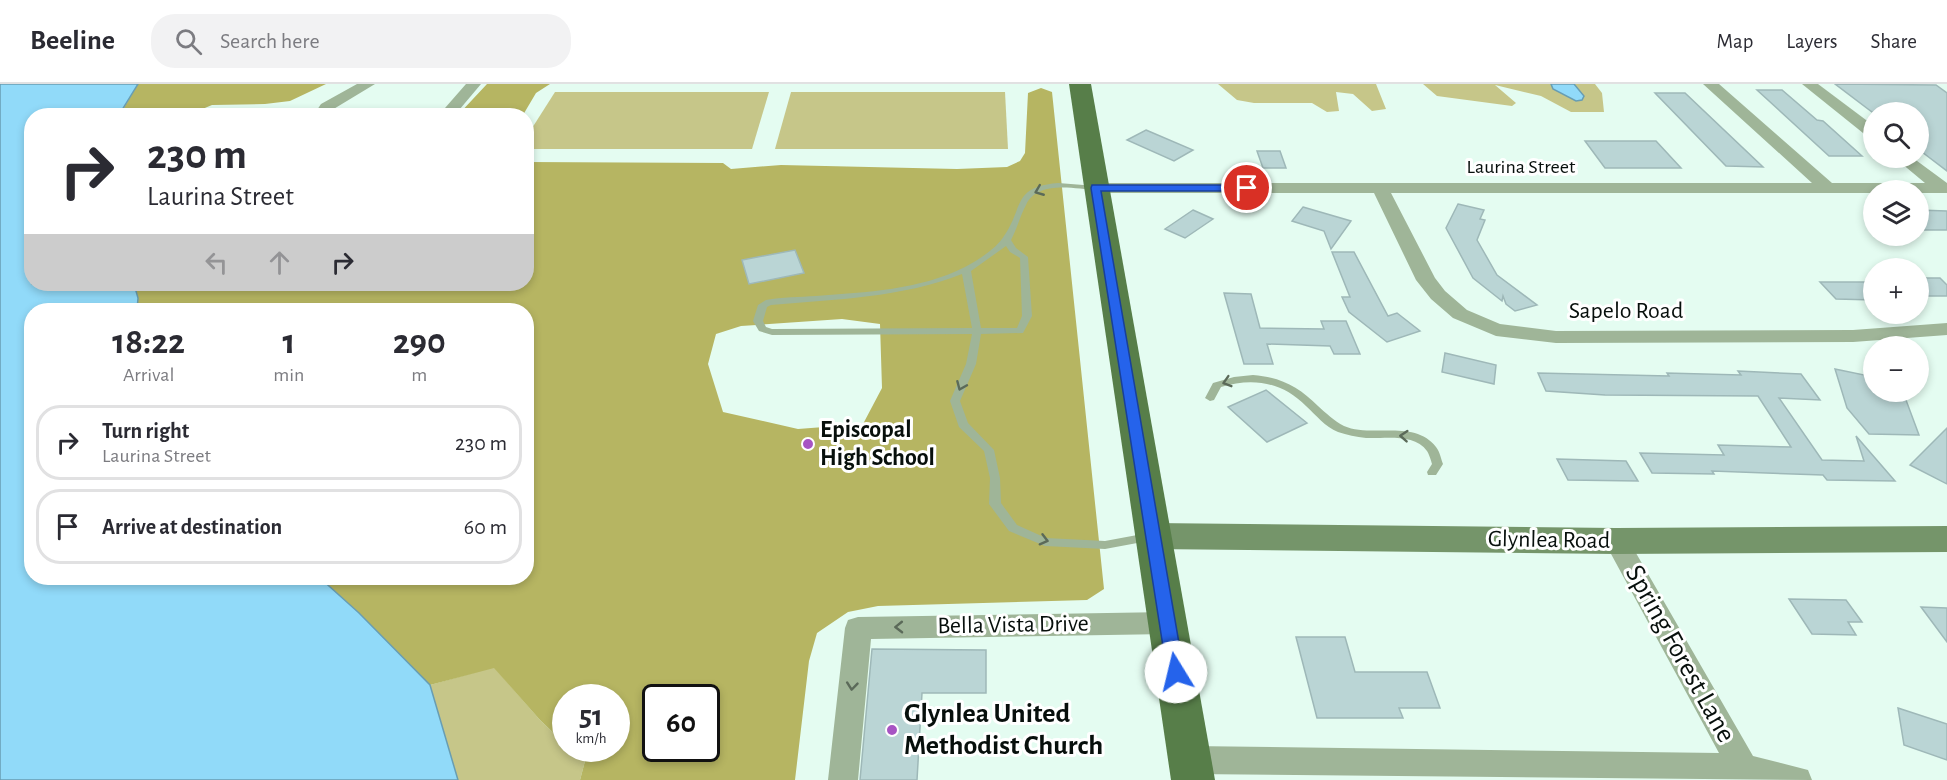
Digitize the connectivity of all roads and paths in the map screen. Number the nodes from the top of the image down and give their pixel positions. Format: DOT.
graph roads {
  1 [pos="368,84"];
  2 [pos="474,84"];
  3 [pos="1080,84"];
  4 [pos="1710,84"];
  5 [pos="1809,84"];
  6 [pos="325,108"];
  7 [pos="452,108"];
  8 [pos="1863,126"];
  9 [pos="1917,168"];
  10 [pos="1096,188"];
  11 [pos="1380,188"];
  12 [pos="1828,188"];
  13 [pos="1944,188"];
  14 [pos="1006,241"];
  15 [pos="966,270"];
  16 [pos="1947,329"];
  17 [pos="976,330"];
  18 [pos="1210,398"];
  19 [pos="1432,472"];
  20 [pos="1152,536"];
  21 [pos="1947,539"];
  22 [pos="1616,541"];
  23 [pos="1168,623"];
  24 [pos="1743,767"];
  25 [pos="1192,770"];
  26 [pos="843,780"];
  27 [pos="1797,780"];
  1 -- 6 [label="street"];
  2 -- 7 [label="street"];
  3 -- 10 [label="main road"];
  4 -- 12 [label="street"];
  5 -- 8 [label="street"];
  9 -- 13 [label="street"];
  10 -- 11 [label="street, Laurina Street"];
  10 -- 14 [label="lane, one-way"];
  10 -- 20 [label="main road"];
  11 -- 12 [label="street, Laurina Street"];
  11 -- 16 [label="street, Sapelo Road"];
  12 -- 13 [label="street, Laurina Street"];
  14 -- 15 [label="lane"];
  14 -- 17 [label="lane"];
  15 -- 17 [label="lane"];
  15 -- 17 [label="lane"];
  17 -- 20 [label="lane, one-way"];
  19 -- 18 [label="lane, one-way"];
  20 -- 22 [label="street, Glynlea Road"];
  20 -- 23 [label="main road"];
  21 -- 22 [label="street, Glynlea Road"];
  22 -- 24 [label="street, Spring Forest Lane"];
  23 -- 25 [label="main road"];
  23 -- 26 [label="street, Bella Vista Drive, one-way"];
  24 -- 25 [label="street"];
  24 -- 27 [label="street"];
}
